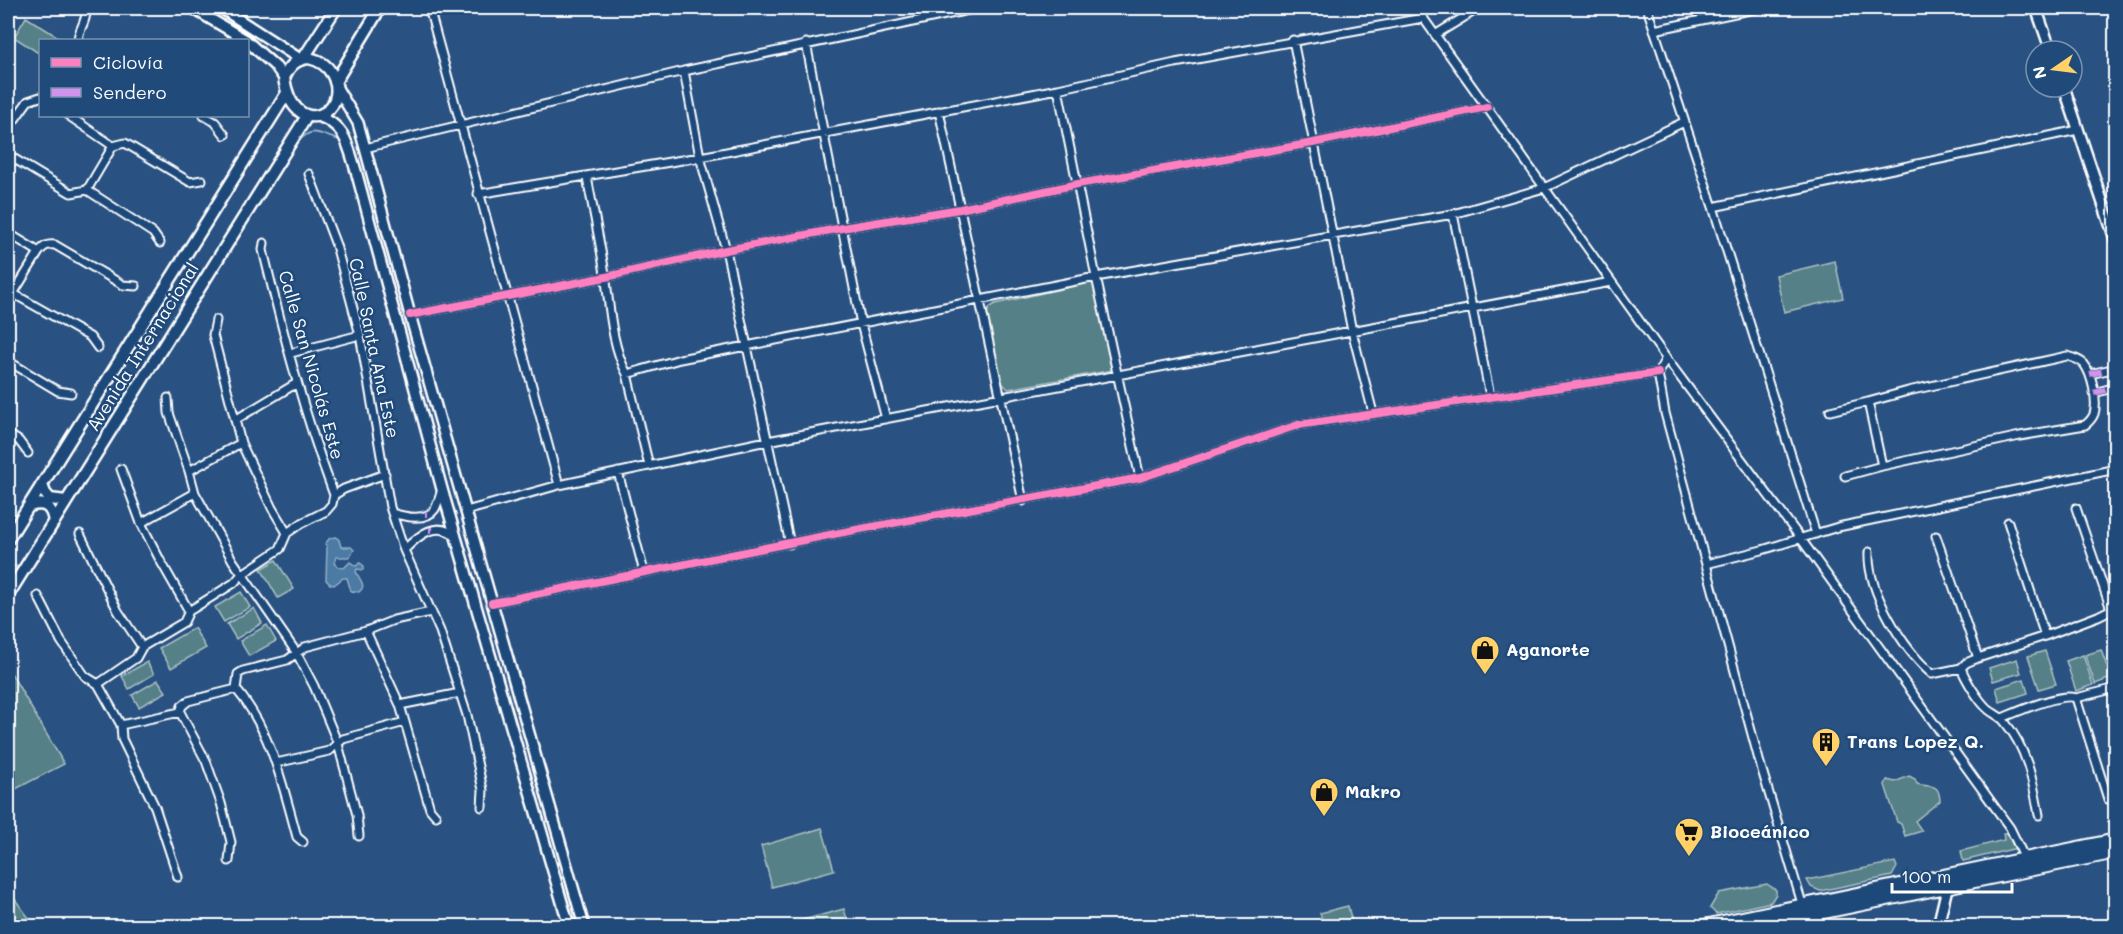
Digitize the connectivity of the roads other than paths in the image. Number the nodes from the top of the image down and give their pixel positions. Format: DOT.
graph roads {
  1 [pos="81,8"];
  2 [pos="192,8"];
  3 [pos="336,8"];
  4 [pos="380,8"];
  5 [pos="429,8"];
  6 [pos="978,8"];
  7 [pos="1416,8"];
  8 [pos="1479,8"];
  9 [pos="1647,8"];
  10 [pos="1759,8"];
  11 [pos="2036,8"];
  12 [pos="222,9"];
  13 [pos="1423,18"];
  14 [pos="217,22"];
  15 [pos="1654,30"];
  16 [pos="1435,35"];
  17 [pos="78,39"];
  18 [pos="244,39"];
  19 [pos="2047,39"];
  20 [pos="1293,40"];
  21 [pos="249,43"];
  22 [pos="806,43"];
  23 [pos="302,59"];
  24 [pos="684,71"];
  25 [pos="284,78"];
  26 [pos="336,85"];
  27 [pos="1058,89"];
  28 [pos="287,93"];
  29 [pos="39,97"];
  30 [pos="2068,99"];
  31 [pos="1487,107"];
  32 [pos="939,111"];
  33 [pos="312,116"];
  34 [pos="70,117"];
  35 [pos="206,117"];
  36 [pos="1684,122"];
  37 [pos="460,125"];
  38 [pos="8,129"];
  39 [pos="2078,130"];
  40 [pos="824,134"];
  41 [pos="225,135"];
  42 [pos="1313,142"];
  43 [pos="113,146"];
  44 [pos="365,148"];
  45 [pos="8,155"];
  46 [pos="700,157"];
  47 [pos="309,174"];
  48 [pos="587,177"];
  49 [pos="202,180"];
  50 [pos="1078,184"];
  51 [pos="1544,188"];
  52 [pos="87,190"];
  53 [pos="478,194"];
  54 [pos="1713,207"];
  55 [pos="960,209"];
  56 [pos="1453,214"];
  57 [pos="842,228"];
  58 [pos="8,233"];
  59 [pos="1333,236"];
  60 [pos="2115,242"];
  61 [pos="160,243"];
  62 [pos="264,243"];
  63 [pos="726,250"];
  64 [pos="39,252"];
  65 [pos="606,277"];
  66 [pos="1096,277"];
  67 [pos="1611,282"];
  68 [pos="136,286"];
  69 [pos="14,294"];
  70 [pos="508,297"];
  71 [pos="981,301"];
  72 [pos="8,302"];
  73 [pos="1472,310"];
  74 [pos="410,315"];
  75 [pos="216,320"];
  76 [pos="861,324"];
  77 [pos="1352,331"];
  78 [pos="360,335"];
  79 [pos="747,345"];
  80 [pos="98,348"];
  81 [pos="291,353"];
  82 [pos="1666,358"];
  83 [pos="8,361"];
  84 [pos="2115,368"];
  85 [pos="627,374"];
  86 [pos="1658,374"];
  87 [pos="2090,374"];
  88 [pos="1116,375"];
  89 [pos="297,383"];
  90 [pos="2115,387"];
  91 [pos="71,393"];
  92 [pos="2094,393"];
  93 [pos="1490,396"];
  94 [pos="168,398"];
  95 [pos="1000,399"];
  96 [pos="1868,402"];
  97 [pos="1830,411"];
  98 [pos="1373,413"];
  99 [pos="886,419"];
  100 [pos="235,420"];
  101 [pos="8,434"];
  102 [pos="445,435"];
  103 [pos="429,438"];
  104 [pos="767,442"];
  105 [pos="241,443"];
  106 [pos="28,453"];
  107 [pos="649,466"];
  108 [pos="1882,466"];
  109 [pos="121,469"];
  110 [pos="2115,469"];
  111 [pos="189,471"];
  112 [pos="618,472"];
  113 [pos="385,474"];
  114 [pos="1845,476"];
  115 [pos="1140,478"];
  116 [pos="42,485"];
  117 [pos="559,485"];
  118 [pos="442,489"];
  119 [pos="195,493"];
  120 [pos="334,495"];
  121 [pos="66,501"];
  122 [pos="1023,501"];
  123 [pos="30,506"];
  124 [pos="2076,508"];
  125 [pos="466,511"];
  126 [pos="392,513"];
  127 [pos="54,522"];
  128 [pos="2008,522"];
  129 [pos="141,524"];
  130 [pos="80,534"];
  131 [pos="287,534"];
  132 [pos="1816,534"];
  133 [pos="1936,536"];
  134 [pos="456,537"];
  135 [pos="8,539"];
  136 [pos="1801,539"];
  137 [pos="790,544"];
  138 [pos="405,550"];
  139 [pos="1869,552"];
  140 [pos="1706,564"];
  141 [pos="644,572"];
  142 [pos="241,575"];
  143 [pos="488,590"];
  144 [pos="8,594"];
  145 [pos="472,594"];
  146 [pos="38,596"];
  147 [pos="492,603"];
  148 [pos="2113,608"];
  149 [pos="189,611"];
  150 [pos="431,612"];
  151 [pos="366,632"];
  152 [pos="2045,636"];
  153 [pos="142,647"];
  154 [pos="296,652"];
  155 [pos="1978,658"];
  156 [pos="1961,668"];
  157 [pos="98,684"];
  158 [pos="2115,688"];
  159 [pos="236,690"];
  160 [pos="460,693"];
  161 [pos="2076,698"];
  162 [pos="400,705"];
  163 [pos="180,712"];
  164 [pos="2002,718"];
  165 [pos="405,722"];
  166 [pos="121,725"];
  167 [pos="338,744"];
  168 [pos="276,763"];
  169 [pos="2108,799"];
  170 [pos="482,807"];
  171 [pos="2039,815"];
  172 [pos="436,816"];
  173 [pos="553,818"];
  174 [pos="539,823"];
  175 [pos="359,836"];
  176 [pos="2115,840"];
  177 [pos="303,842"];
  178 [pos="2115,852"];
  179 [pos="2025,859"];
  180 [pos="229,861"];
  181 [pos="178,877"];
  182 [pos="1947,888"];
  183 [pos="1803,907"];
  184 [pos="569,927"];
  185 [pos="584,927"];
  186 [pos="1704,927"];
  187 [pos="1756,927"];
  188 [pos="1938,927"];
  1 -- 17 [label="street"];
  2 -- 14 [label="main road"];
  3 -- 23 [label="main road"];
  4 -- 26 [label="main road"];
  5 -- 37 [label="street"];
  6 -- 22 [label="street"];
  7 -- 13 [label="street"];
  8 -- 16 [label="street"];
  9 -- 15 [label="street"];
  10 -- 15 [label="street"];
  11 -- 19 [label="main road"];
  12 -- 14 [label="main road"];
  12 -- 23 [label="main road"];
  13 -- 16 [label="street"];
  13 -- 20 [label="street"];
  14 -- 18 [label="main road"];
  15 -- 36 [label="street"];
  16 -- 31 [label="street"];
  20 -- 27 [label="street"];
  20 -- 42 [label="street"];
  21 -- 25 [label="main road"];
  22 -- 24 [label="street"];
  22 -- 40 [label="street"];
  23 -- 25 [label="main road"];
  23 -- 26 [label="main road"];
  24 -- 37 [label="street"];
  24 -- 46 [label="street"];
  25 -- 28 [label="main road"];
  26 -- 33 [label="main road"];
  26 -- 44 [label="main road"];
  27 -- 32 [label="street"];
  27 -- 50 [label="street"];
  28 -- 33 [label="main road"];
  28 -- 116 [label="main road, Avenida Internacional"];
  29 -- 38 [label="street"];
  30 -- 39 [label="main road"];
  31 -- 42 [label="street"];
  31 -- 51 [label="street"];
  32 -- 40 [label="street"];
  32 -- 55 [label="street"];
  33 -- 103 [label="main road"];
  33 -- 121 [label="main road, Avenida Internacional"];
  34 -- 43 [label="street"];
  35 -- 41 [label="street"];
  36 -- 51 [label="street"];
  36 -- 54 [label="street"];
  37 -- 44 [label="street"];
  37 -- 53 [label="street"];
  39 -- 54 [label="street"];
  39 -- 60 [label="main road"];
  40 -- 46 [label="street"];
  40 -- 57 [label="street"];
  42 -- 50 [label="street"];
  42 -- 59 [label="street"];
  43 -- 49 [label="street"];
  43 -- 52 [label="street"];
  44 -- 74 [label="main road"];
  45 -- 52 [label="street"];
  46 -- 48 [label="street"];
  46 -- 63 [label="street"];
  47 -- 78 [label="street, Calle Santa Ana Este"];
  48 -- 53 [label="street"];
  48 -- 65 [label="street"];
  50 -- 55 [label="street"];
  50 -- 66 [label="street"];
  51 -- 56 [label="street"];
  51 -- 67 [label="street"];
  52 -- 61 [label="street"];
  53 -- 70 [label="street"];
  54 -- 132 [label="street"];
  55 -- 57 [label="street"];
  55 -- 71 [label="street"];
  56 -- 59 [label="street"];
  56 -- 73 [label="street"];
  57 -- 63 [label="street"];
  57 -- 76 [label="street"];
  58 -- 64 [label="street"];
  59 -- 66 [label="street"];
  59 -- 77 [label="street"];
  62 -- 81 [label="street, Calle San Nicolás Este"];
  63 -- 65 [label="street"];
  63 -- 79 [label="street"];
  64 -- 68 [label="street"];
  64 -- 69 [label="street"];
  65 -- 70 [label="street"];
  65 -- 85 [label="street"];
  66 -- 71 [label="street"];
  66 -- 88 [label="street"];
  67 -- 73 [label="street"];
  67 -- 82 [label="street"];
  69 -- 72 [label="street"];
  69 -- 80 [label="street"];
  70 -- 74 [label="street"];
  70 -- 117 [label="street"];
  71 -- 76 [label="street"];
  71 -- 95 [label="street"];
  73 -- 77 [label="street"];
  73 -- 93 [label="street"];
  74 -- 102 [label="main road"];
  75 -- 100 [label="street"];
  76 -- 79 [label="street"];
  76 -- 99 [label="street"];
  77 -- 88 [label="street"];
  77 -- 98 [label="street"];
  78 -- 81 [label="street"];
  78 -- 113 [label="street, Calle Santa Ana Este"];
  79 -- 85 [label="street"];
  79 -- 104 [label="street"];
  81 -- 89 [label="street, Calle San Nicolás Este"];
  82 -- 86 [label="street"];
  82 -- 136 [label="street"];
  83 -- 91 [label="street"];
  84 -- 87 [label="street"];
  85 -- 107 [label="street"];
  86 -- 93 [label="street"];
  86 -- 140 [label="street"];
  87 -- 92 [label="street"];
  87 -- 96 [label="street"];
  88 -- 95 [label="street"];
  88 -- 115 [label="street"];
  89 -- 100 [label="street"];
  89 -- 120 [label="street, Calle San Nicolás Este"];
  90 -- 92 [label="street"];
  92 -- 108 [label="street"];
  93 -- 98 [label="street"];
  94 -- 111 [label="street"];
  95 -- 99 [label="street"];
  95 -- 122 [label="street"];
  96 -- 97 [label="street"];
  96 -- 108 [label="street"];
  98 -- 115 [label="street"];
  99 -- 104 [label="street"];
  100 -- 105 [label="street"];
  101 -- 106 [label="street"];
  102 -- 103 [label="main road"];
  102 -- 125 [label="main road"];
  103 -- 118 [label="main road"];
  104 -- 107 [label="street"];
  104 -- 137 [label="street"];
  105 -- 111 [label="street"];
  105 -- 131 [label="street"];
  107 -- 112 [label="street"];
  108 -- 114 [label="street"];
  109 -- 129 [label="street"];
  110 -- 132 [label="street"];
  111 -- 119 [label="street"];
  112 -- 117 [label="street"];
  112 -- 141 [label="street"];
  113 -- 120 [label="street"];
  113 -- 126 [label="street, Calle Santa Ana Este"];
  115 -- 122 [label="street"];
  116 -- 121 [label="main road"];
  116 -- 123 [label="main road, Avenida Internacional"];
  117 -- 125 [label="street"];
  118 -- 126 [label="street"];
  118 -- 134 [label="main road"];
  119 -- 129 [label="street"];
  119 -- 142 [label="street"];
  120 -- 131 [label="street"];
  121 -- 127 [label="main road, Avenida Internacional"];
  122 -- 137 [label="street"];
  123 -- 127 [label="main road"];
  123 -- 135 [label="main road, Avenida Internacional"];
  124 -- 148 [label="street"];
  125 -- 143 [label="main road"];
  126 -- 138 [label="street, Calle Santa Ana Este"];
  127 -- 144 [label="main road, Avenida Internacional"];
  128 -- 152 [label="street"];
  129 -- 149 [label="street"];
  130 -- 153 [label="street"];
  131 -- 142 [label="street"];
  132 -- 136 [label="street"];
  133 -- 155 [label="street"];
  134 -- 138 [label="street"];
  134 -- 145 [label="main road"];
  136 -- 140 [label="street"];
  136 -- 179 [label="street"];
  137 -- 141 [label="street"];
  138 -- 150 [label="street, Calle Santa Ana Este"];
  139 -- 156 [label="street"];
  140 -- 183 [label="street"];
  141 -- 147 [label="street"];
  142 -- 149 [label="street"];
  142 -- 154 [label="street"];
  143 -- 145 [label="main road"];
  143 -- 147 [label="main road"];
  145 -- 174 [label="main road"];
  146 -- 157 [label="street"];
  147 -- 173 [label="main road"];
  148 -- 152 [label="street"];
  149 -- 153 [label="street"];
  150 -- 151 [label="street"];
  150 -- 160 [label="street, Calle Santa Ana Este"];
  151 -- 154 [label="street"];
  151 -- 162 [label="street"];
  152 -- 155 [label="street"];
  153 -- 157 [label="street"];
  154 -- 159 [label="street"];
  154 -- 167 [label="street"];
  155 -- 156 [label="street"];
  156 -- 164 [label="street"];
  157 -- 166 [label="street"];
  158 -- 161 [label="street"];
  159 -- 163 [label="street"];
  159 -- 168 [label="street"];
  160 -- 162 [label="street"];
  160 -- 170 [label="street, Calle Santa Ana Este"];
  161 -- 164 [label="street"];
  161 -- 169 [label="street"];
  162 -- 165 [label="street"];
  163 -- 166 [label="street"];
  163 -- 180 [label="street"];
  164 -- 171 [label="street"];
  165 -- 167 [label="street"];
  165 -- 172 [label="street"];
  166 -- 181 [label="street"];
  167 -- 168 [label="street"];
  167 -- 175 [label="street"];
  168 -- 177 [label="street"];
  173 -- 174 [label="main road"];
  173 -- 185 [label="main road"];
  174 -- 184 [label="main road"];
  176 -- 179 [label="highway"];
  178 -- 182 [label="highway"];
  179 -- 183 [label="highway"];
  182 -- 187 [label="highway"];
  182 -- 188 [label="main road"];
  183 -- 186 [label="highway"];
}
